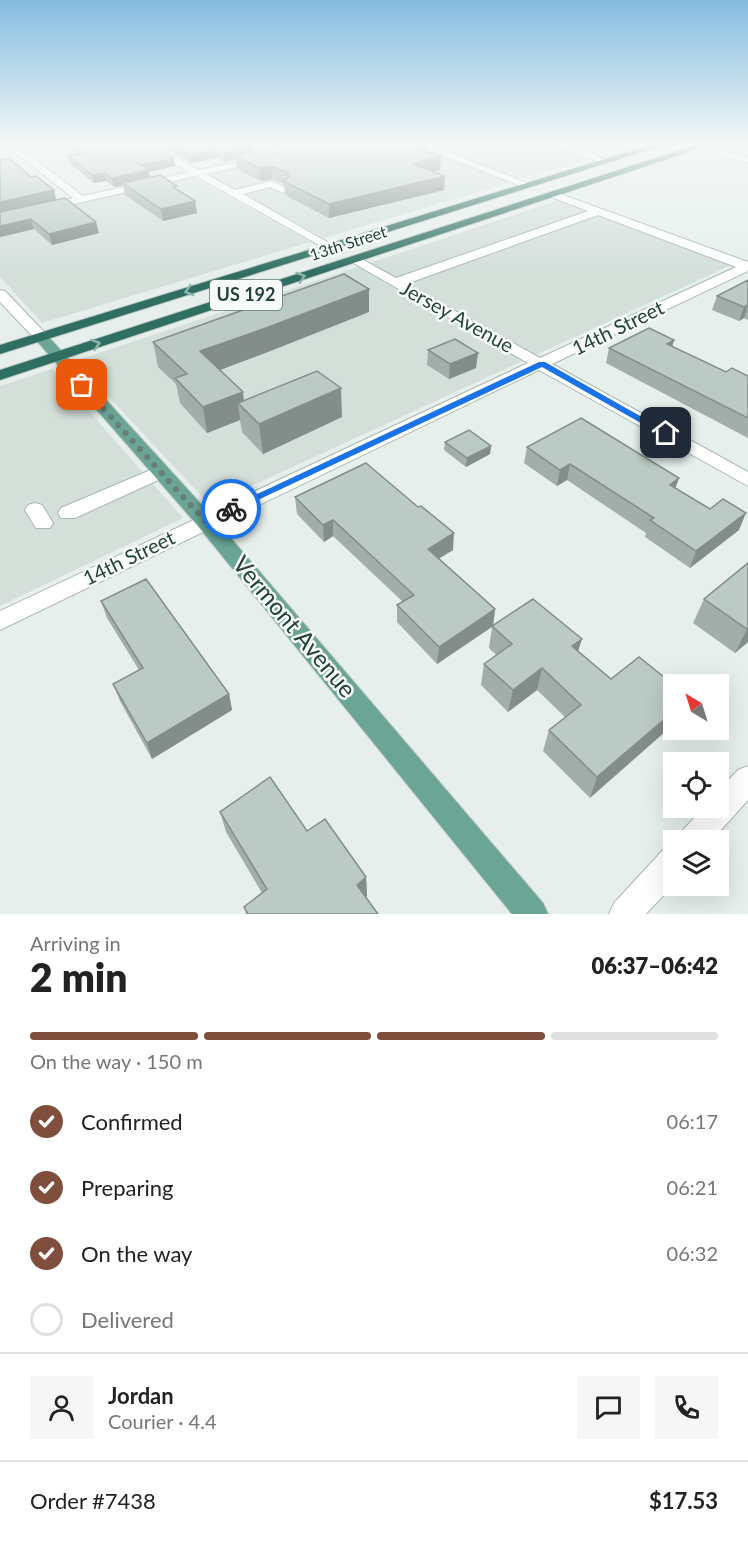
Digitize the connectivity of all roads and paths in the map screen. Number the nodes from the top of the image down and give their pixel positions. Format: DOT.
graph roads {
  1 [pos="66,188"];
  2 [pos="132,188"];
  3 [pos="223,188"];
  4 [pos="256,188"];
  5 [pos="278,188"];
  6 [pos="525,188"];
  7 [pos="531,188"];
  8 [pos="554,188"];
  9 [pos="578,188"];
  10 [pos="283,190"];
  11 [pos="233,193"];
  12 [pos="555,195"];
  13 [pos="81,199"];
  14 [pos="521,206"];
  15 [pos="598,211"];
  16 [pos="0,218"];
  17 [pos="330,247"];
  18 [pos="354,260"];
  19 [pos="747,266"];
  20 [pos="395,283"];
  21 [pos="0,294"];
  22 [pos="41,337"];
  23 [pos="0,350"];
  24 [pos="57,357"];
  25 [pos="542,364"];
  26 [pos="0,375"];
  27 [pos="160,472"];
  28 [pos="748,480"];
  29 [pos="68,513"];
  30 [pos="205,521"];
  31 [pos="0,621"];
  32 [pos="748,779"];
  33 [pos="702,830"];
  34 [pos="663,873"];
  35 [pos="532,914"];
  36 [pos="625,914"];
  1 -- 13 [label="street"];
  2 -- 13 [label="street"];
  3 -- 11 [label="street"];
  4 -- 11 [label="street"];
  5 -- 10 [label="street"];
  6 -- 17 [label="highway, 13th Street / US 192"];
  7 -- 14 [label="highway"];
  8 -- 12 [label="highway"];
  9 -- 12 [label="highway, 13th Street / US 192"];
  11 -- 17 [label="street"];
  12 -- 14 [label="highway, 13th Street / US 192"];
  12 -- 15 [label="street"];
  13 -- 16 [label="street"];
  14 -- 18 [label="highway, 13th Street / US 192"];
  15 -- 19 [label="street"];
  15 -- 20 [label="street"];
  17 -- 22 [label="highway, 13th Street / US 192, one-way"];
  18 -- 20 [label="street, Jersey Avenue"];
  24 -- 18 [label="highway, 13th Street / US 192, one-way"];
  19 -- 25 [label="street, 14th Street"];
  20 -- 25 [label="street, Jersey Avenue"];
  21 -- 22 [label="street, Vermont Avenue"];
  22 -- 23 [label="highway, 13th Street / US 192"];
  22 -- 24 [label="main road, Vermont Avenue"];
  24 -- 26 [label="highway, 13th Street / US 192"];
  24 -- 27 [label="main road, Vermont Avenue"];
  25 -- 28 [label="street, Jersey Avenue"];
  25 -- 30 [label="street, 14th Street"];
  27 -- 29 [label="street"];
  27 -- 30 [label="main road, Vermont Avenue"];
  30 -- 31 [label="street, 14th Street"];
  30 -- 35 [label="main road, Vermont Avenue"];
  32 -- 33 [label="street"];
  34 -- 36 [label="street"];
}
